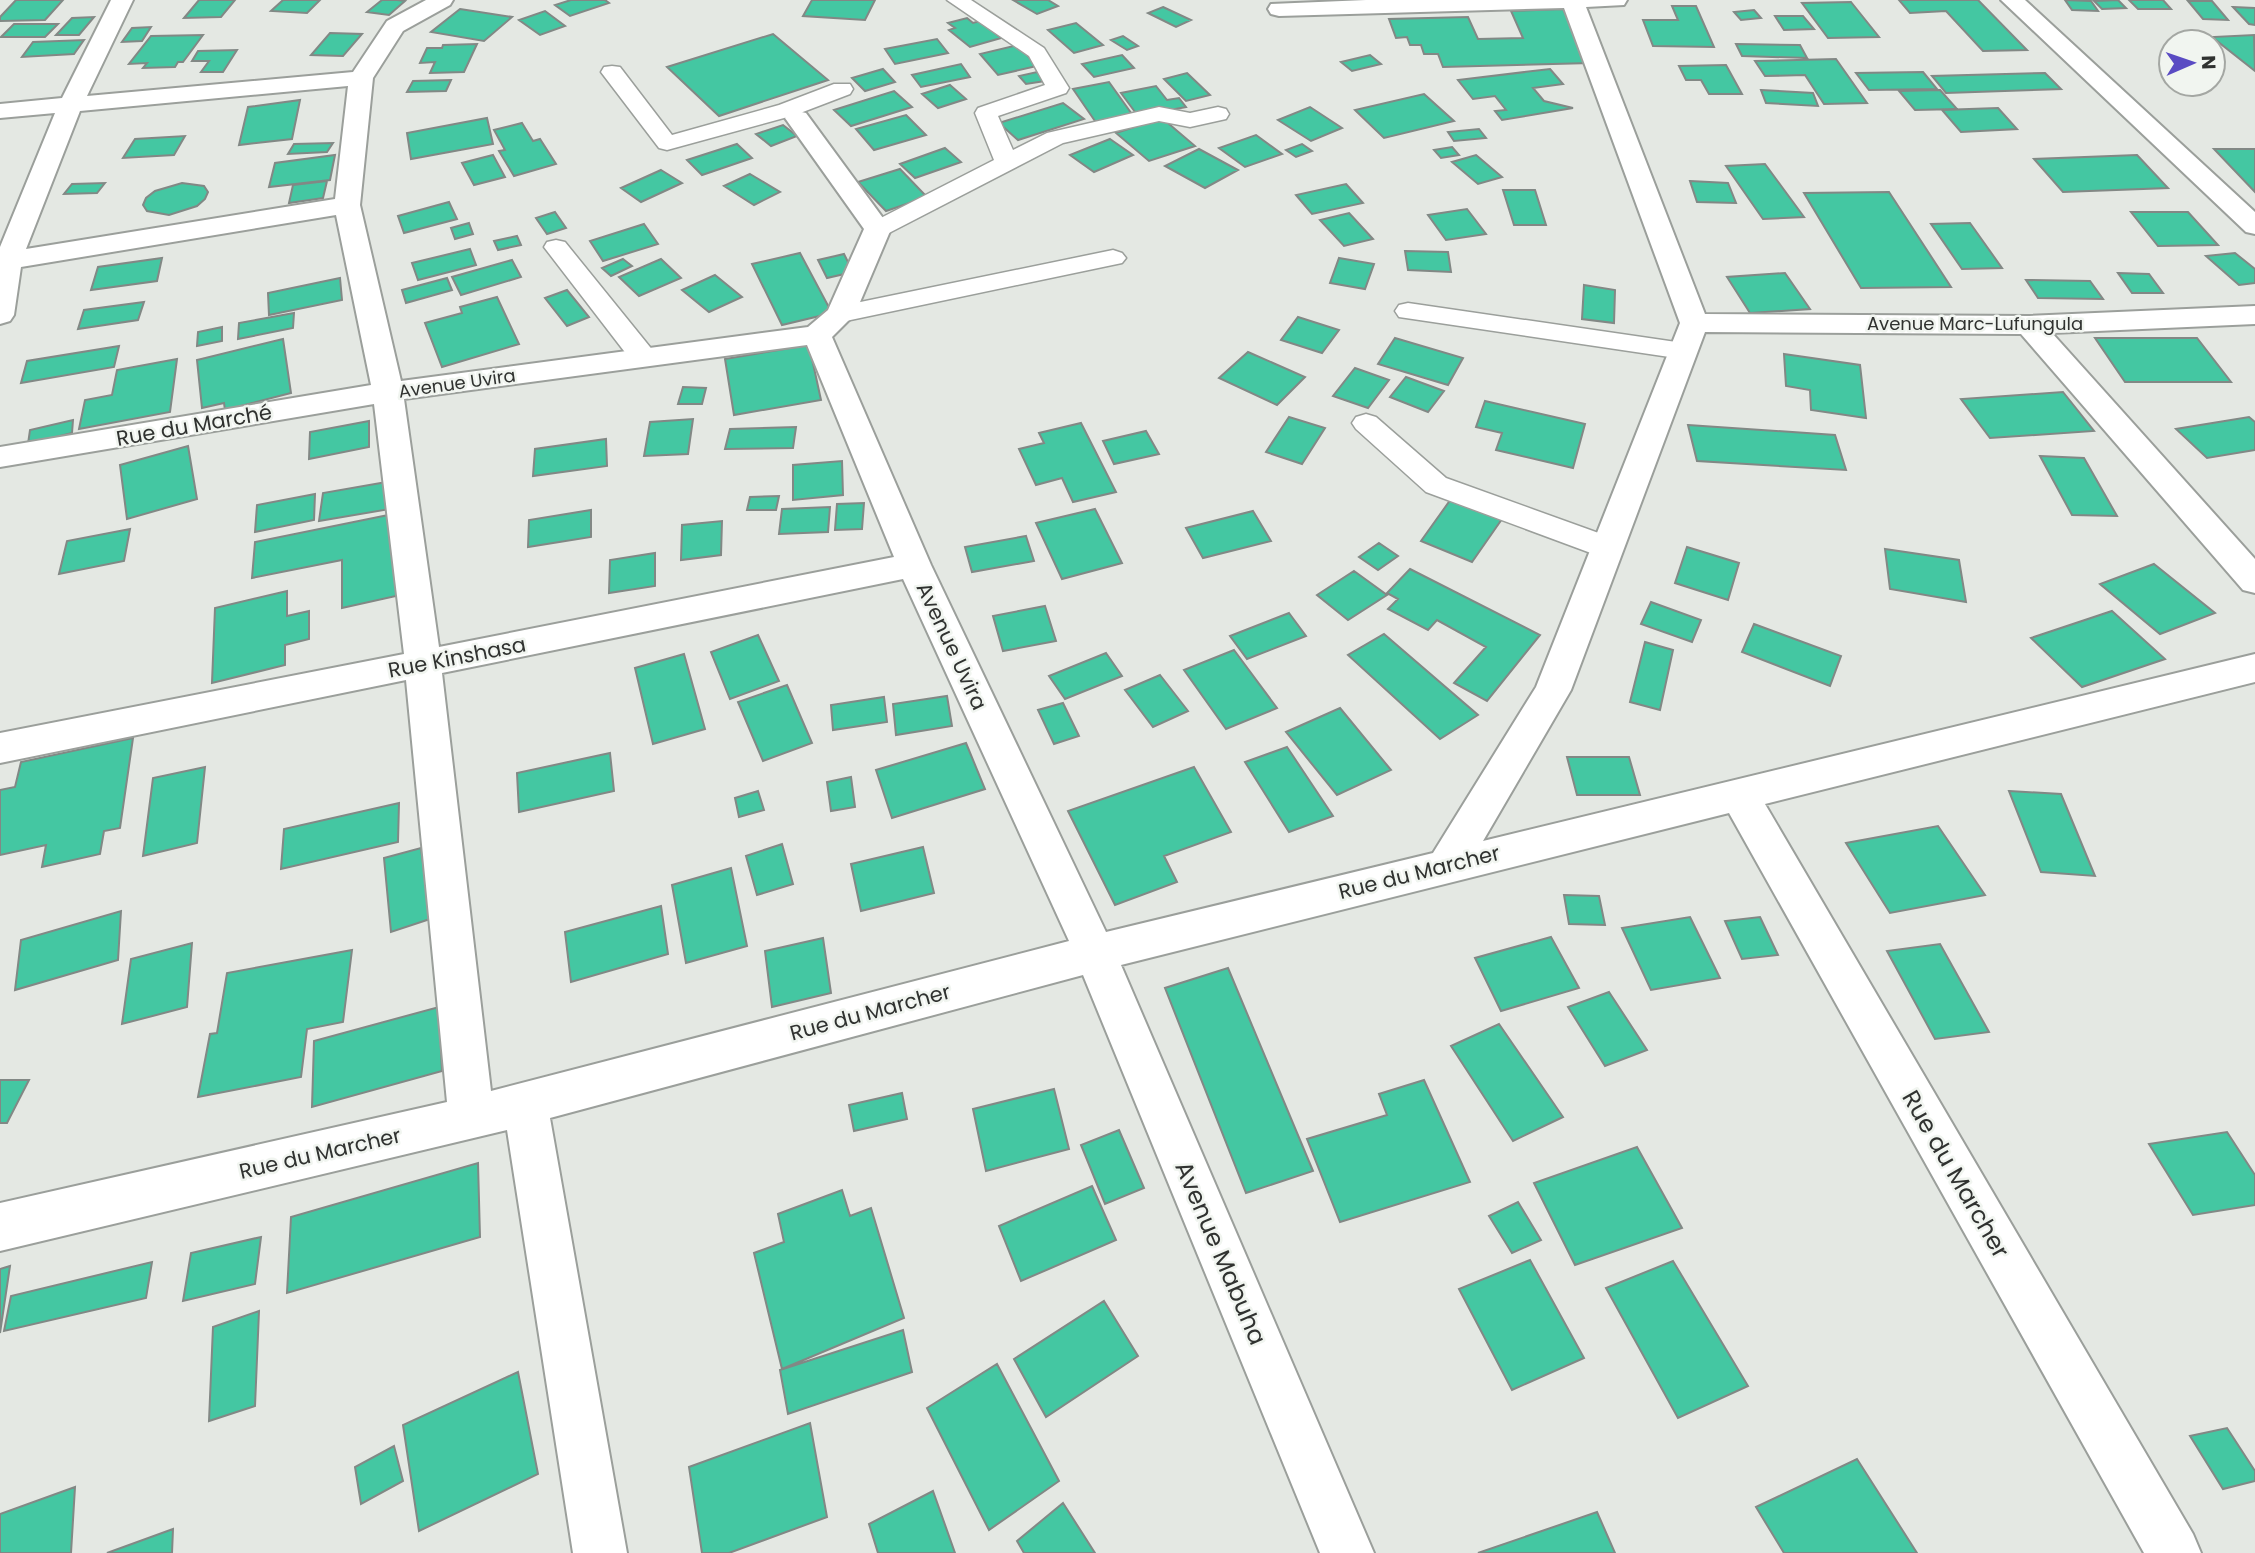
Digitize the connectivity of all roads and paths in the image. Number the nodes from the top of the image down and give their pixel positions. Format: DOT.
graph roads {
  1 [pos="122,0"];
  2 [pos="442,0"];
  3 [pos="957,0"];
  4 [pos="1616,0"];
  5 [pos="2012,0"];
  6 [pos="1573,1"];
  7 [pos="1279,9"];
  8 [pos="612,72"];
  9 [pos="361,78"];
  10 [pos="842,89"];
  11 [pos="69,106"];
  12 [pos="0,111"];
  13 [pos="792,114"];
  14 [pos="1218,114"];
  15 [pos="1007,163"];
  16 [pos="347,205"];
  17 [pos="2255,226"];
  18 [pos="878,229"];
  19 [pos="556,247"];
  20 [pos="1113,258"];
  21 [pos="4,261"];
  22 [pos="1408,311"];
  23 [pos="841,314"];
  24 [pos="0,315"];
  25 [pos="2255,315"];
  26 [pos="2029,325"];
  27 [pos="817,335"];
  28 [pos="1689,337"];
  29 [pos="644,358"];
  30 [pos="388,392"];
  31 [pos="1366,423"];
  32 [pos="0,457"];
  33 [pos="1607,548"];
  34 [pos="914,565"];
  35 [pos="2255,581"];
  36 [pos="423,664"];
  37 [pos="2255,668"];
  38 [pos="0,748"];
  39 [pos="1739,795"];
  40 [pos="1447,865"];
  41 [pos="1095,953"];
  42 [pos="525,1103"];
  43 [pos="471,1118"];
  44 [pos="0,1227"];
  45 [pos="600,1553"];
  46 [pos="1347,1553"];
  47 [pos="2174,1553"];
  1 -- 11 [label="street"];
  2 -- 9 [label="street"];
  3 -- 15 [label="lane"];
  4 -- 6 [label="street"];
  5 -- 17 [label="street"];
  6 -- 7 [label="street"];
  6 -- 28 [label="street"];
  8 -- 13 [label="lane"];
  9 -- 11 [label="street"];
  9 -- 16 [label="street"];
  10 -- 13 [label="lane"];
  11 -- 12 [label="street"];
  11 -- 21 [label="street"];
  13 -- 18 [label="street"];
  14 -- 15 [label="lane"];
  15 -- 18 [label="lane"];
  16 -- 21 [label="street"];
  16 -- 30 [label="street"];
  18 -- 23 [label="street"];
  19 -- 29 [label="lane"];
  20 -- 23 [label="lane"];
  21 -- 24 [label="street"];
  22 -- 28 [label="lane"];
  23 -- 27 [label="street"];
  25 -- 26 [label="street, Avenue Marc-Lufungula"];
  26 -- 28 [label="street, Avenue Marc-Lufungula"];
  26 -- 35 [label="street"];
  27 -- 29 [label="street, Avenue Uvira"];
  27 -- 34 [label="street, Avenue Uvira"];
  28 -- 33 [label="street"];
  29 -- 30 [label="street, Avenue Uvira"];
  30 -- 32 [label="street, Rue du Marché"];
  30 -- 36 [label="street"];
  31 -- 33 [label="lane"];
  33 -- 40 [label="street"];
  34 -- 36 [label="street, Rue Kinshasa"];
  34 -- 41 [label="street, Avenue Uvira"];
  36 -- 38 [label="street, Rue Kinshasa"];
  36 -- 43 [label="street"];
  37 -- 39 [label="street, Rue du Marcher"];
  39 -- 40 [label="street, Rue du Marcher"];
  39 -- 47 [label="street, Rue du Marcher"];
  40 -- 41 [label="street, Rue du Marcher"];
  41 -- 42 [label="street, Rue du Marcher"];
  41 -- 46 [label="street, Avenue Mabuha"];
  42 -- 43 [label="street, Rue du Marcher"];
  42 -- 45 [label="street"];
  43 -- 44 [label="street, Rue du Marcher"];
}
